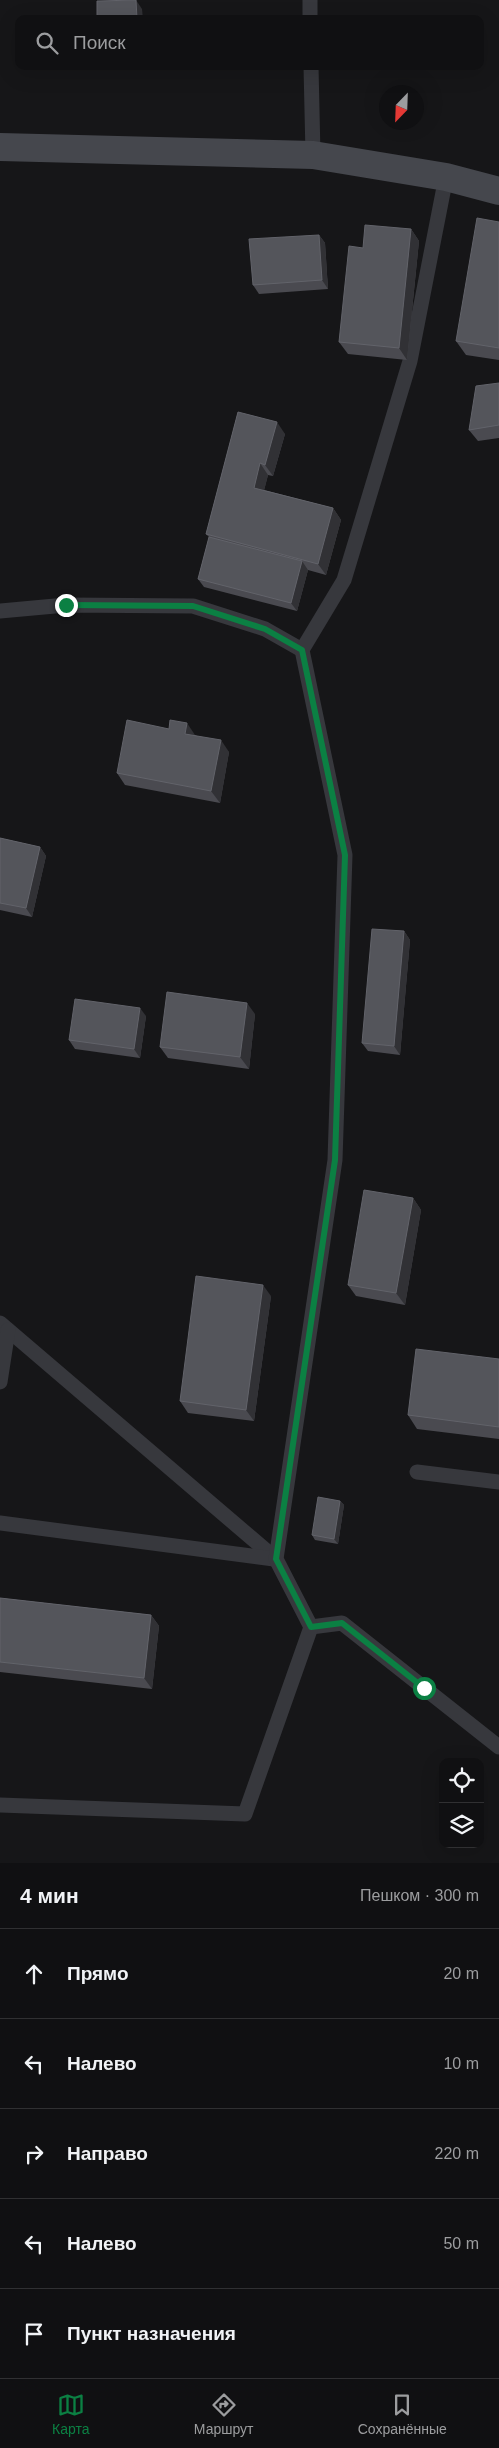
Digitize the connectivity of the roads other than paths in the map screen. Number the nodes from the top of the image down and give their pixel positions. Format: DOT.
graph roads {
  1 [pos="310,0"];
  2 [pos="310,15"];
  3 [pos="311,70"];
  4 [pos="0,147"];
  5 [pos="313,155"];
  6 [pos="446,177"];
  7 [pos="499,191"];
  8 [pos="0,611"];
  9 [pos="302,650"];
  10 [pos="4,1326"];
  11 [pos="0,1382"];
  12 [pos="417,1472"];
  13 [pos="499,1482"];
  14 [pos="0,1523"];
  15 [pos="276,1559"];
  16 [pos="311,1627"];
  17 [pos="499,1747"];
  18 [pos="0,1805"];
  1 -- 2 [label="lane"];
  3 -- 5 [label="lane"];
  4 -- 5 [label="street"];
  5 -- 6 [label="street"];
  6 -- 7 [label="street"];
  6 -- 9 [label="lane"];
  8 -- 9 [label="lane"];
  9 -- 15 [label="lane"];
  10 -- 11 [label="lane"];
  10 -- 15 [label="lane"];
  12 -- 13 [label="lane"];
  14 -- 15 [label="lane"];
  15 -- 16 [label="lane"];
  16 -- 17 [label="lane"];
  16 -- 18 [label="lane"];
}
